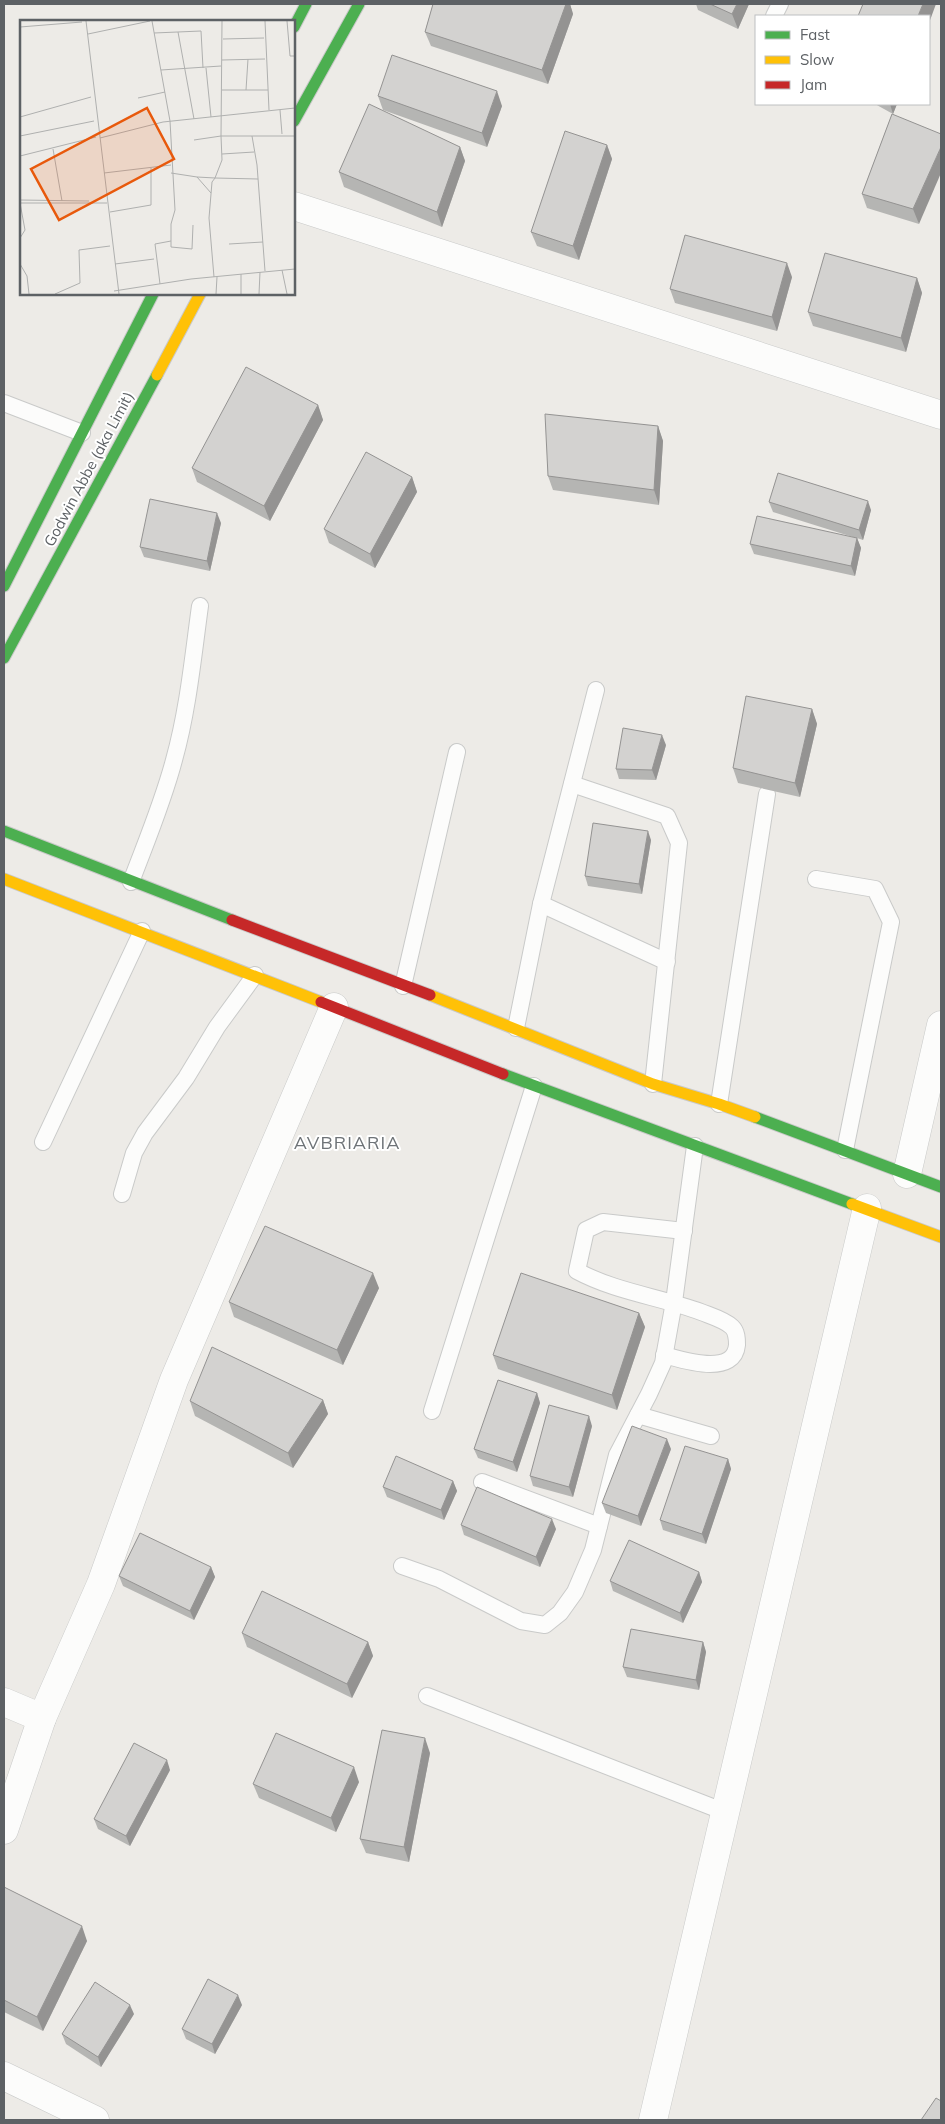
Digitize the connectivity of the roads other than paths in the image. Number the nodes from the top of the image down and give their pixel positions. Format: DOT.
graph roads {
  1 [pos="306,4"];
  2 [pos="358,4"];
  3 [pos="295,25"];
  4 [pos="295,119"];
  5 [pos="295,206"];
  6 [pos="152,295"];
  7 [pos="199,295"];
  8 [pos="4,403"];
  9 [pos="941,415"];
  10 [pos="82,433"];
  11 [pos="4,586"];
  12 [pos="200,606"];
  13 [pos="4,658"];
  14 [pos="596,690"];
  15 [pos="457,752"];
  16 [pos="572,784"];
  17 [pos="767,794"];
  18 [pos="4,831"];
  19 [pos="4,879"];
  20 [pos="816,879"];
  21 [pos="131,882"];
  22 [pos="541,904"];
  23 [pos="142,931"];
  24 [pos="667,962"];
  25 [pos="255,975"];
  26 [pos="403,986"];
  27 [pos="334,1007"];
  28 [pos="941,1025"];
  29 [pos="516,1028"];
  30 [pos="653,1084"];
  31 [pos="534,1086"];
  32 [pos="719,1104"];
  33 [pos="43,1142"];
  34 [pos="695,1146"];
  35 [pos="845,1150"];
  36 [pos="906,1174"];
  37 [pos="941,1187"];
  38 [pos="122,1194"];
  39 [pos="867,1208"];
  40 [pos="684,1231"];
  41 [pos="941,1237"];
  42 [pos="674,1302"];
  43 [pos="664,1355"];
  44 [pos="432,1412"];
  45 [pos="638,1415"];
  46 [pos="711,1436"];
  47 [pos="482,1482"];
  48 [pos="599,1526"];
  49 [pos="402,1566"];
  50 [pos="427,1696"];
  51 [pos="4,1702"];
  52 [pos="42,1718"];
  53 [pos="725,1812"];
  54 [pos="4,1830"];
  55 [pos="4,2076"];
  56 [pos="95,2120"];
  57 [pos="653,2120"];
  1 -- 3 [label="main road"];
  2 -- 4 [label="main road"];
  5 -- 9 [label="street"];
  6 -- 10 [label="main road, Godwin Abbe (aka Limit)"];
  7 -- 13 [label="main road, Godwin Abbe (aka Limit)"];
  8 -- 10 [label="lane"];
  10 -- 11 [label="main road, Godwin Abbe (aka Limit)"];
  12 -- 21 [label="lane"];
  14 -- 16 [label="lane"];
  15 -- 26 [label="lane"];
  16 -- 22 [label="lane"];
  16 -- 24 [label="lane"];
  17 -- 32 [label="lane"];
  18 -- 21 [label="main road"];
  19 -- 23 [label="main road"];
  20 -- 35 [label="lane"];
  21 -- 26 [label="main road"];
  22 -- 24 [label="lane"];
  22 -- 29 [label="lane"];
  23 -- 25 [label="main road"];
  23 -- 33 [label="lane"];
  24 -- 30 [label="lane"];
  25 -- 27 [label="main road"];
  25 -- 38 [label="lane"];
  26 -- 29 [label="main road"];
  27 -- 31 [label="main road"];
  27 -- 52 [label="street"];
  28 -- 36 [label="street"];
  29 -- 30 [label="main road"];
  30 -- 32 [label="main road"];
  31 -- 34 [label="main road"];
  31 -- 44 [label="lane"];
  32 -- 35 [label="main road"];
  34 -- 39 [label="main road"];
  34 -- 40 [label="lane"];
  35 -- 36 [label="main road"];
  36 -- 37 [label="main road"];
  39 -- 41 [label="main road"];
  39 -- 53 [label="street"];
  40 -- 42 [label="lane"];
  40 -- 42 [label="lane"];
  42 -- 43 [label="lane"];
  42 -- 43 [label="lane"];
  43 -- 45 [label="lane"];
  45 -- 46 [label="lane"];
  45 -- 48 [label="lane"];
  47 -- 48 [label="lane"];
  48 -- 49 [label="lane"];
  50 -- 53 [label="lane"];
  51 -- 52 [label="street"];
  52 -- 54 [label="street"];
  53 -- 57 [label="street"];
  55 -- 56 [label="street"];
}
